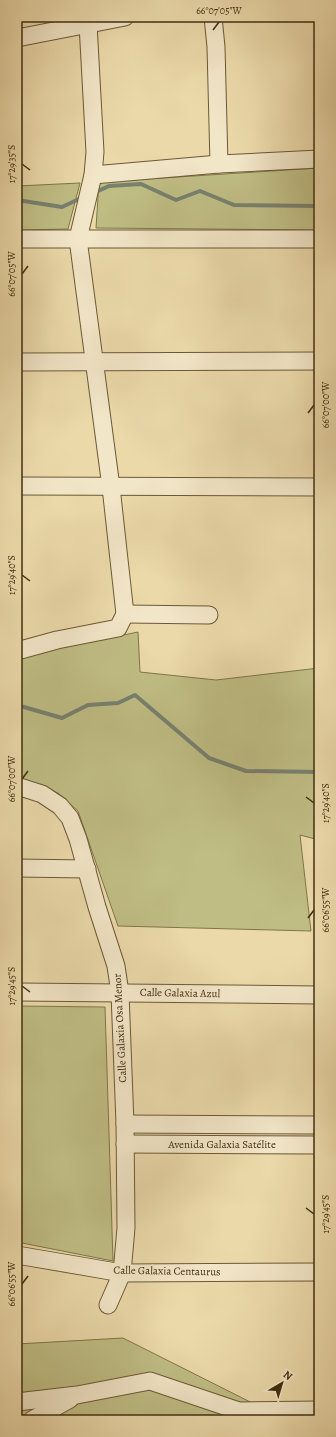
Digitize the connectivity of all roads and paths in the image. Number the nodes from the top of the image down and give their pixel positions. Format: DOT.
graph roads {
  1 [pos="125,17"];
  2 [pos="213,17"];
  3 [pos="88,24"];
  4 [pos="17,38"];
  5 [pos="319,159"];
  6 [pos="219,164"];
  7 [pos="93,175"];
  8 [pos="17,239"];
  9 [pos="78,239"];
  10 [pos="319,239"];
  11 [pos="94,360"];
  12 [pos="319,361"];
  13 [pos="17,362"];
  14 [pos="17,486"];
  15 [pos="111,486"];
  16 [pos="319,486"];
  17 [pos="125,614"];
  18 [pos="209,615"];
  19 [pos="17,651"];
  20 [pos="17,786"];
  21 [pos="17,868"];
  22 [pos="87,868"];
  23 [pos="17,992"];
  24 [pos="120,993"];
  25 [pos="319,995"];
  26 [pos="125,1124"];
  27 [pos="319,1125"];
  28 [pos="125,1144"];
  29 [pos="319,1145"];
  30 [pos="17,1255"];
  31 [pos="319,1272"];
  32 [pos="122,1273"];
  33 [pos="108,1305"];
  34 [pos="77,1395"];
  35 [pos="17,1402"];
  36 [pos="319,1410"];
  37 [pos="32,1420"];
  1 -- 3 [label="street"];
  2 -- 6 [label="street"];
  3 -- 4 [label="street"];
  3 -- 7 [label="street"];
  5 -- 6 [label="street"];
  6 -- 7 [label="street"];
  7 -- 9 [label="street"];
  8 -- 9 [label="street"];
  9 -- 10 [label="street"];
  9 -- 11 [label="street"];
  11 -- 12 [label="street"];
  11 -- 13 [label="street"];
  11 -- 15 [label="street"];
  14 -- 15 [label="street"];
  15 -- 16 [label="street"];
  15 -- 17 [label="street"];
  17 -- 18 [label="street"];
  17 -- 19 [label="street"];
  20 -- 22 [label="street, Calle Galaxia Osa Menor"];
  21 -- 22 [label="street"];
  22 -- 24 [label="street, Calle Galaxia Osa Menor"];
  23 -- 24 [label="street, Calle Galaxia Azul"];
  24 -- 25 [label="street, Calle Galaxia Azul"];
  24 -- 26 [label="street, Calle Galaxia Osa Menor"];
  26 -- 27 [label="street, Avenida Galaxia Satélite"];
  26 -- 28 [label="street, Calle Galaxia Osa Menor"];
  28 -- 29 [label="street, Avenida Galaxia Satélite"];
  28 -- 32 [label="street, Calle Galaxia Osa Menor"];
  30 -- 32 [label="street, Calle Galaxia Centaurus"];
  31 -- 32 [label="street, Calle Galaxia Centaurus"];
  32 -- 33 [label="street, Calle Galaxia Osa Menor"];
  34 -- 35 [label="street"];
  34 -- 36 [label="street"];
  34 -- 37 [label="street"];
}
